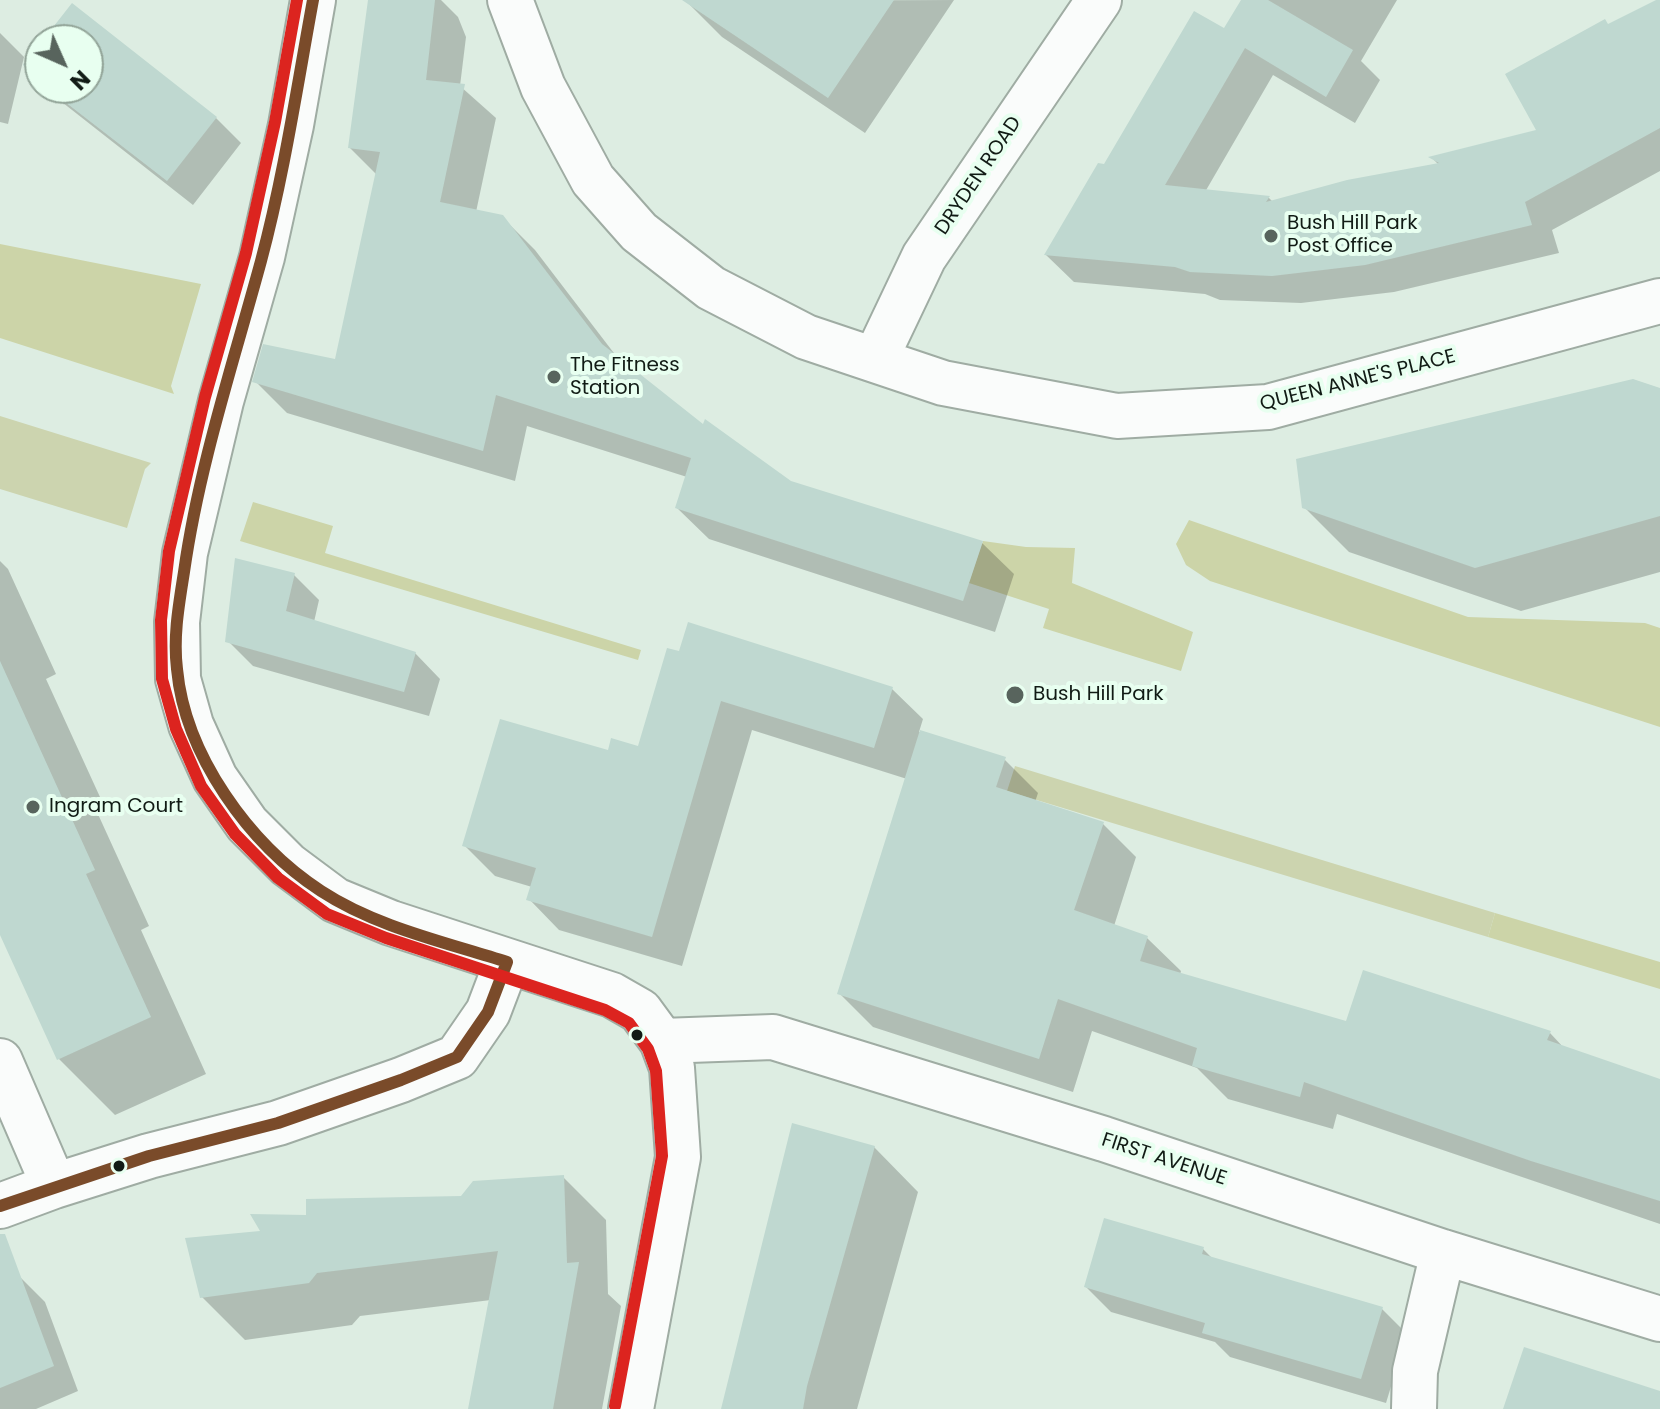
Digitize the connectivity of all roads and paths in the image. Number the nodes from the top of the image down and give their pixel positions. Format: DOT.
graph roads {
  1 [pos="313,0"];
  2 [pos="510,0"];
  3 [pos="1099,0"];
  4 [pos="1660,301"];
  5 [pos="875,360"];
  6 [pos="507,962"];
  7 [pos="662,1041"];
  8 [pos="0,1061"];
  9 [pos="54,1186"];
  10 [pos="0,1206"];
  11 [pos="1443,1252"];
  12 [pos="1660,1319"];
  13 [pos="631,1409"];
  14 [pos="1414,1409"];
  1 -- 6 [label="street"];
  2 -- 5 [label="street, QUEEN ANNE'S PLACE"];
  3 -- 5 [label="street, DRYDEN ROAD"];
  4 -- 5 [label="street, QUEEN ANNE'S PLACE"];
  6 -- 7 [label="street"];
  6 -- 9 [label="street"];
  7 -- 11 [label="street, FIRST AVENUE"];
  7 -- 13 [label="street"];
  8 -- 9 [label="street"];
  9 -- 10 [label="street"];
  11 -- 12 [label="street, FIRST AVENUE"];
  11 -- 14 [label="street"];
}
